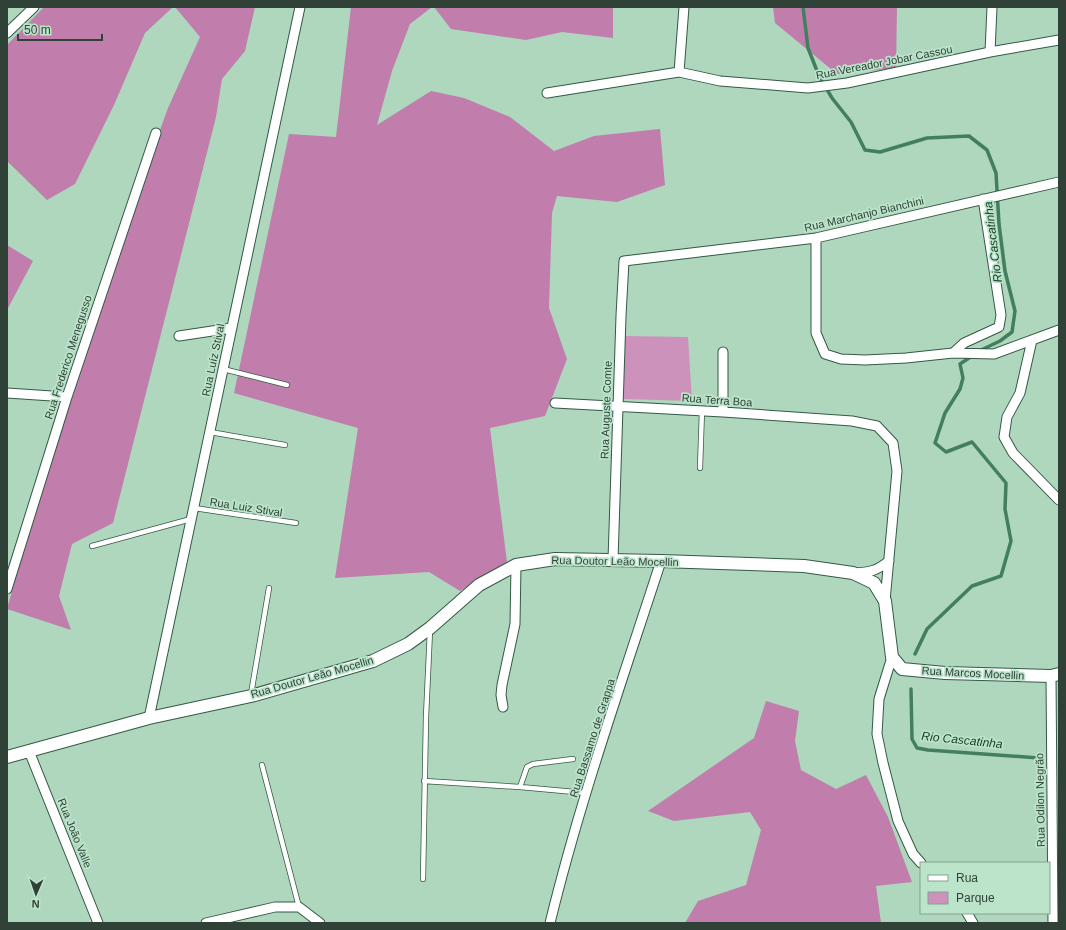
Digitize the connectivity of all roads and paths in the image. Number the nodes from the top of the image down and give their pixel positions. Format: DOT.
graph roads {
  1 [pos="34,7"];
  2 [pos="300,7"];
  3 [pos="684,7"];
  4 [pos="992,7"];
  5 [pos="7,33"];
  6 [pos="1059,40"];
  7 [pos="990,52"];
  8 [pos="680,72"];
  9 [pos="547,93"];
  10 [pos="156,133"];
  11 [pos="1059,182"];
  12 [pos="983,199"];
  13 [pos="816,238"];
  14 [pos="624,261"];
  15 [pos="232,328"];
  16 [pos="1059,330"];
  17 [pos="179,336"];
  18 [pos="1032,340"];
  19 [pos="723,352"];
  20 [pos="953,353"];
  21 [pos="223,369"];
  22 [pos="287,385"];
  23 [pos="7,393"];
  24 [pos="67,397"];
  25 [pos="555,403"];
  26 [pos="618,406"];
  27 [pos="702,410"];
  28 [pos="723,412"];
  29 [pos="210,432"];
  30 [pos="285,445"];
  31 [pos="700,468"];
  32 [pos="1058,500"];
  33 [pos="194,508"];
  34 [pos="191,519"];
  35 [pos="296,523"];
  36 [pos="92,546"];
  37 [pos="614,560"];
  38 [pos="889,560"];
  39 [pos="661,561"];
  40 [pos="516,565"];
  41 [pos="854,573"];
  42 [pos="269,588"];
  43 [pos="7,589"];
  44 [pos="886,601"];
  45 [pos="430,628"];
  46 [pos="892,658"];
  47 [pos="1055,675"];
  48 [pos="251,696"];
  49 [pos="504,707"];
  50 [pos="149,718"];
  51 [pos="29,751"];
  52 [pos="7,757"];
  53 [pos="573,759"];
  54 [pos="262,765"];
  55 [pos="424,781"];
  56 [pos="520,787"];
  57 [pos="586,793"];
  58 [pos="920,862"];
  59 [pos="422,878"];
  60 [pos="299,908"];
  61 [pos="968,914"];
  62 [pos="98,923"];
  63 [pos="206,923"];
  64 [pos="320,923"];
  65 [pos="550,923"];
  66 [pos="973,923"];
  67 [pos="1053,923"];
  1 -- 5 [label="street"];
  2 -- 15 [label="street, Rua Luíz Stival"];
  3 -- 8 [label="street"];
  4 -- 7 [label="street"];
  6 -- 7 [label="street, Rua Vereador Jobar Cassou"];
  7 -- 8 [label="street, Rua Vereador Jobar Cassou"];
  8 -- 9 [label="street, Rua Vereador Jobar Cassou"];
  10 -- 24 [label="street, Rua Frederico Menegusso"];
  11 -- 12 [label="street, Rua Marchanjo Bianchini"];
  12 -- 13 [label="street, Rua Marchanjo Bianchini"];
  12 -- 20 [label="street"];
  13 -- 14 [label="street, Rua Marchanjo Bianchini"];
  13 -- 20 [label="street"];
  14 -- 26 [label="street, Rua Auguste Comte"];
  15 -- 17 [label="street"];
  15 -- 21 [label="street, Rua Luíz Stival"];
  16 -- 18 [label="street"];
  18 -- 20 [label="street"];
  18 -- 32 [label="street"];
  19 -- 28 [label="street"];
  21 -- 22 [label="lane"];
  21 -- 29 [label="street, Rua Luíz Stival"];
  23 -- 24 [label="street"];
  24 -- 43 [label="street, Rua Frederico Menegusso"];
  25 -- 26 [label="street, Rua Terra Boa"];
  26 -- 27 [label="street, Rua Terra Boa"];
  26 -- 37 [label="street, Rua Auguste Comte"];
  27 -- 28 [label="street, Rua Terra Boa"];
  27 -- 31 [label="lane"];
  28 -- 38 [label="street, Rua Terra Boa"];
  29 -- 30 [label="lane"];
  29 -- 33 [label="street, Rua Luíz Stival"];
  33 -- 34 [label="street, Rua Luíz Stival"];
  33 -- 35 [label="lane, Rua Luiz Stival"];
  34 -- 36 [label="lane"];
  34 -- 50 [label="street, Rua Luíz Stival"];
  37 -- 39 [label="street, Rua Doutor Leão Mocellin"];
  37 -- 40 [label="street, Rua Doutor Leão Mocellin"];
  38 -- 41 [label="street"];
  38 -- 44 [label="street"];
  39 -- 41 [label="street, Rua Doutor Leão Mocellin"];
  39 -- 57 [label="street, Rua Bassamo de Grappa"];
  40 -- 45 [label="street, Rua Doutor Leão Mocellin"];
  40 -- 49 [label="street"];
  41 -- 44 [label="street, Rua Doutor Leão Mocellin"];
  42 -- 48 [label="lane"];
  44 -- 46 [label="street, Rua Doutor Leão Mocellin"];
  45 -- 48 [label="street, Rua Doutor Leão Mocellin"];
  45 -- 55 [label="lane"];
  46 -- 47 [label="street, Rua Marcos Mocellin"];
  46 -- 58 [label="street"];
  47 -- 67 [label="street, Rua Odilon Negrão"];
  48 -- 50 [label="street, Rua Doutor Leão Mocellin"];
  50 -- 51 [label="street, Rua Doutor Leão Mocellin"];
  51 -- 52 [label="street, Rua Doutor Leão Mocellin"];
  51 -- 62 [label="street, Rua João Valle"];
  53 -- 56 [label="lane"];
  54 -- 60 [label="lane"];
  55 -- 56 [label="lane"];
  55 -- 59 [label="lane"];
  56 -- 57 [label="lane"];
  57 -- 65 [label="street, Rua Bassamo de Grappa"];
  60 -- 63 [label="street"];
  60 -- 64 [label="street"];
  61 -- 66 [label="street"];
}
